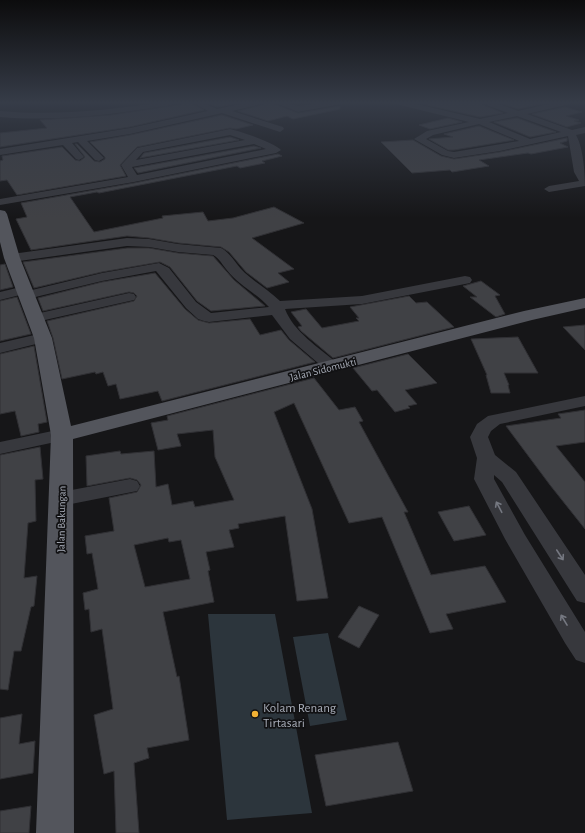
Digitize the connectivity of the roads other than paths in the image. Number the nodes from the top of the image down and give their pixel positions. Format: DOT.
graph roads {
  1 [pos="74,141"];
  2 [pos="82,141"];
  3 [pos="184,141"];
  4 [pos="256,141"];
  5 [pos="423,141"];
  6 [pos="486,141"];
  7 [pos="535,141"];
  8 [pos="575,141"];
  9 [pos="66,142"];
  10 [pos="530,142"];
  11 [pos="500,148"];
  12 [pos="0,152"];
  13 [pos="79,157"];
  14 [pos="99,158"];
  15 [pos="134,179"];
  16 [pos="585,182"];
  17 [pos="549,189"];
  18 [pos="0,202"];
  19 [pos="0,214"];
  20 [pos="8,255"];
  21 [pos="465,280"];
  22 [pos="0,296"];
  23 [pos="129,297"];
  24 [pos="585,303"];
  25 [pos="276,307"];
  26 [pos="33,310"];
  27 [pos="0,348"];
  28 [pos="331,366"];
  29 [pos="585,401"];
  30 [pos="62,435"];
  31 [pos="0,448"];
  32 [pos="487,458"];
  33 [pos="130,486"];
  34 [pos="62,499"];
  35 [pos="546,534"];
  36 [pos="516,539"];
  37 [pos="585,594"];
  38 [pos="585,652"];
  39 [pos="55,833"];
  1 -- 9 [label="street"];
  2 -- 14 [label="street"];
  3 -- 15 [label="street"];
  4 -- 15 [label="street"];
  5 -- 11 [label="street"];
  6 -- 11 [label="street"];
  7 -- 10 [label="street"];
  8 -- 16 [label="street"];
  9 -- 12 [label="street"];
  9 -- 13 [label="street"];
  10 -- 11 [label="street"];
  15 -- 18 [label="street"];
  16 -- 17 [label="street"];
  19 -- 20 [label="main road, Jalan Bakungan"];
  20 -- 25 [label="street"];
  20 -- 26 [label="main road, Jalan Bakungan"];
  21 -- 25 [label="street"];
  22 -- 26 [label="street"];
  23 -- 26 [label="street"];
  24 -- 28 [label="main road, Jalan Sidomukti"];
  25 -- 26 [label="street"];
  25 -- 28 [label="street"];
  26 -- 27 [label="street"];
  26 -- 30 [label="main road, Jalan Bakungan"];
  28 -- 30 [label="main road, Jalan Sidomukti"];
  29 -- 32 [label="street"];
  30 -- 31 [label="street"];
  30 -- 34 [label="main road, Jalan Bakungan"];
  32 -- 35 [label="street"];
  36 -- 32 [label="street, one-way"];
  33 -- 34 [label="street"];
  34 -- 39 [label="main road, Jalan Bakungan"];
  35 -- 36 [label="street"];
  35 -- 37 [label="street, one-way"];
  38 -- 36 [label="street, one-way"];
}
